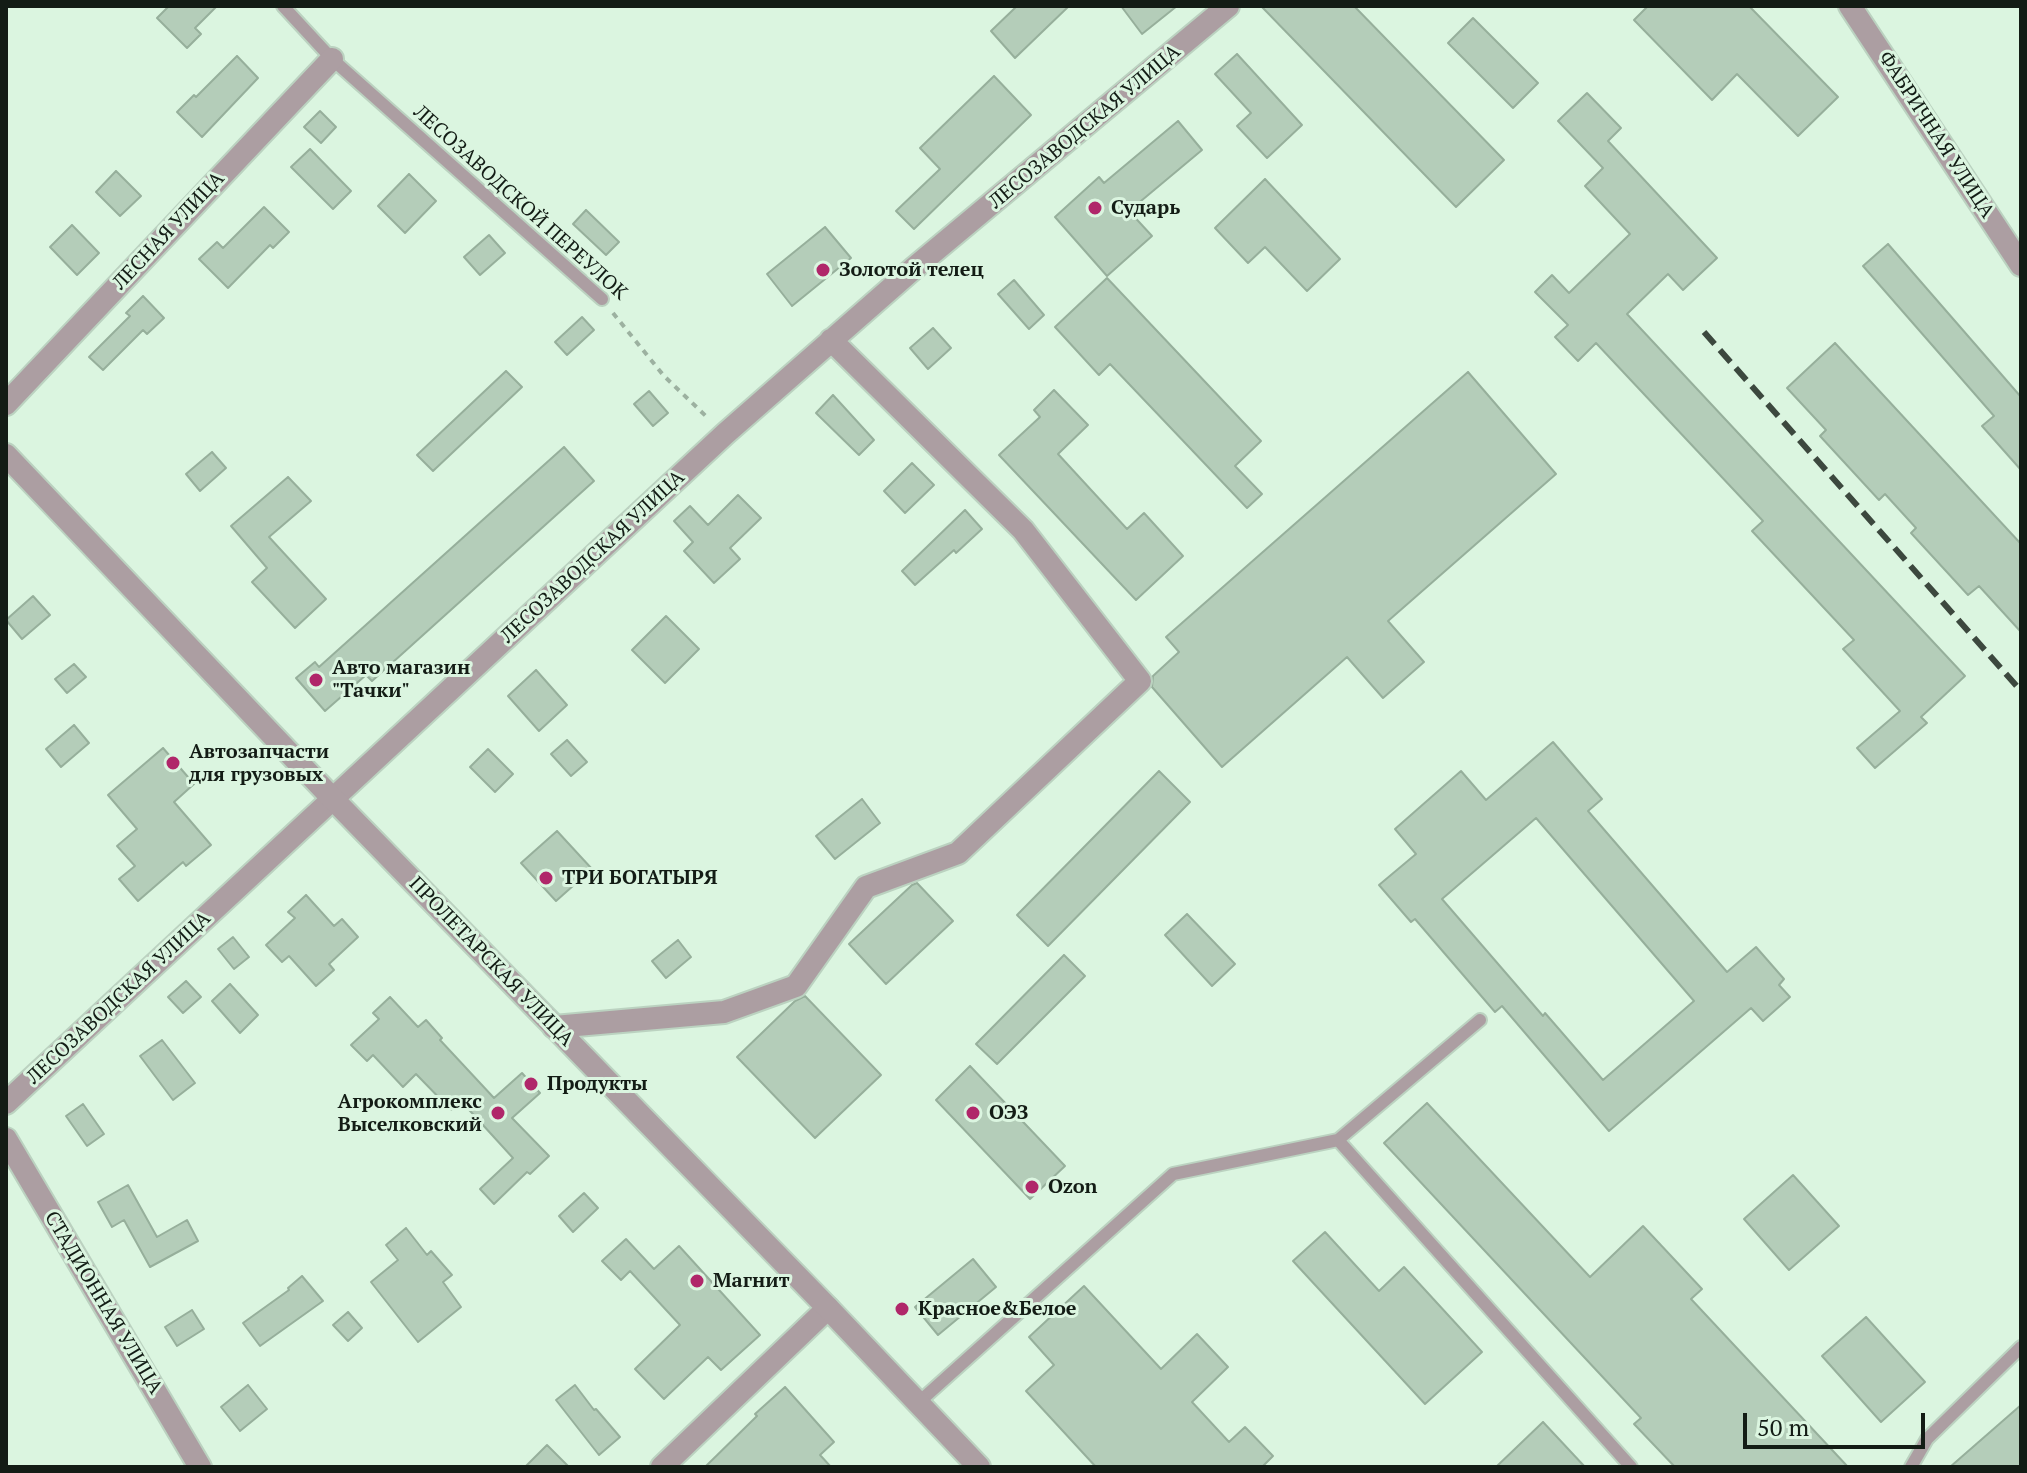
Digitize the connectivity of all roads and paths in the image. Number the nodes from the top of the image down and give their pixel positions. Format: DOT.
graph roads {
  1 [pos="283,6"];
  2 [pos="1228,6"];
  3 [pos="1850,6"];
  4 [pos="332,59"];
  5 [pos="2021,265"];
  6 [pos="602,299"];
  7 [pos="831,340"];
  8 [pos="6,404"];
  9 [pos="725,434"];
  10 [pos="6,455"];
  11 [pos="333,799"];
  12 [pos="1480,1020"];
  13 [pos="554,1027"];
  14 [pos="6,1103"];
  15 [pos="6,1139"];
  16 [pos="1338,1140"];
  17 [pos="828,1308"];
  18 [pos="2021,1347"];
  19 [pos="918,1403"];
  20 [pos="200,1467"];
  21 [pos="662,1467"];
  22 [pos="979,1467"];
  23 [pos="1631,1467"];
  24 [pos="1911,1467"];
  1 -- 4 [label="lane, ЛЕСОЗАВОДСКОЙ ПЕРЕУЛОК"];
  2 -- 7 [label="street, ЛЕСОЗАВОДСКАЯ УЛИЦА"];
  3 -- 5 [label="street, ФАБРИЧНАЯ УЛИЦА"];
  4 -- 6 [label="lane, ЛЕСОЗАВОДСКОЙ ПЕРЕУЛОК"];
  4 -- 8 [label="street, ЛЕСНАЯ УЛИЦА"];
  6 -- 9 [label="path, ЛЕСОЗАВОДСКОЙ ПЕРЕУЛОК"];
  7 -- 9 [label="street, ЛЕСОЗАВОДСКАЯ УЛИЦА"];
  7 -- 13 [label="street"];
  9 -- 11 [label="street, ЛЕСОЗАВОДСКАЯ УЛИЦА"];
  10 -- 11 [label="street, ПРОЛЕТАРСКАЯ УЛИЦА"];
  11 -- 13 [label="street, ПРОЛЕТАРСКАЯ УЛИЦА"];
  11 -- 14 [label="street, ЛЕСОЗАВОДСКАЯ УЛИЦА"];
  12 -- 16 [label="lane"];
  13 -- 17 [label="street, ПРОЛЕТАРСКАЯ УЛИЦА"];
  15 -- 20 [label="street, СТАДИОННАЯ УЛИЦА"];
  16 -- 19 [label="lane"];
  16 -- 23 [label="lane"];
  17 -- 19 [label="street, ПРОЛЕТАРСКАЯ УЛИЦА"];
  17 -- 21 [label="street"];
  18 -- 24 [label="lane"];
  19 -- 22 [label="street, ПРОЛЕТАРСКАЯ УЛИЦА"];
}
